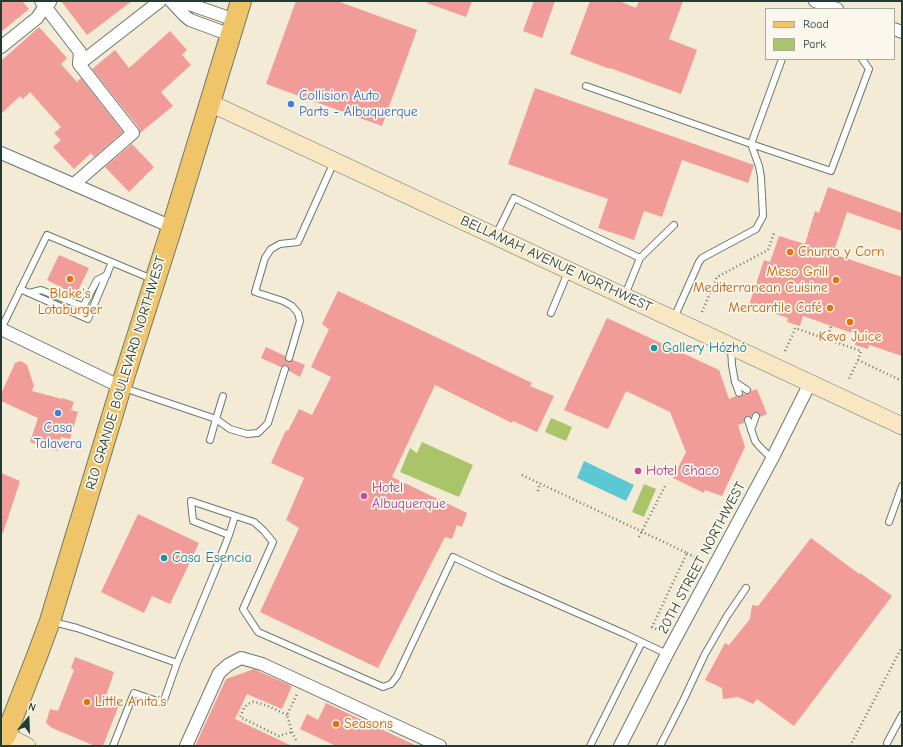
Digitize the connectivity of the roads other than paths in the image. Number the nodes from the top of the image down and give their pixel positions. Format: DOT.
graph roads {
  1 [pos="160,1"];
  2 [pos="172,1"];
  3 [pos="186,1"];
  4 [pos="241,1"];
  5 [pos="814,1"];
  6 [pos="45,3"];
  7 [pos="829,8"];
  8 [pos="233,28"];
  9 [pos="1,47"];
  10 [pos="782,60"];
  11 [pos="863,60"];
  12 [pos="78,64"];
  13 [pos="586,86"];
  14 [pos="210,103"];
  15 [pos="751,144"];
  16 [pos="1,153"];
  17 [pos="335,161"];
  18 [pos="74,184"];
  19 [pos="674,225"];
  20 [pos="172,226"];
  21 [pos="496,236"];
  22 [pos="640,258"];
  23 [pos="112,262"];
  24 [pos="569,270"];
  25 [pos="107,275"];
  26 [pos="155,280"];
  27 [pos="20,289"];
  28 [pos="30,293"];
  29 [pos="625,296"];
  30 [pos="551,313"];
  31 [pos="673,319"];
  32 [pos="1,329"];
  33 [pos="731,346"];
  34 [pos="289,358"];
  35 [pos="285,370"];
  36 [pos="735,382"];
  37 [pos="810,382"];
  38 [pos="121,387"];
  39 [pos="747,390"];
  40 [pos="738,393"];
  41 [pos="223,396"];
  42 [pos="756,416"];
  43 [pos="216,419"];
  44 [pos="748,420"];
  45 [pos="902,426"];
  46 [pos="751,430"];
  47 [pos="210,440"];
  48 [pos="772,459"];
  49 [pos="902,486"];
  50 [pos="235,516"];
  51 [pos="889,522"];
  52 [pos="229,535"];
  53 [pos="746,588"];
  54 [pos="50,621"];
  55 [pos="642,642"];
  56 [pos="667,654"];
  57 [pos="177,663"];
  58 [pos="902,715"];
  59 [pos="3,736"];
  60 [pos="887,743"];
  61 [pos="24,745"];
  62 [pos="113,746"];
  63 [pos="186,746"];
  64 [pos="440,746"];
  65 [pos="590,746"];
  66 [pos="620,746"];
  67 [pos="660,746"];
  1 -- 12 [label="street"];
  2 -- 8 [label="street"];
  3 -- 8 [label="street"];
  4 -- 8 [label="main road, RIO GRANDE BOULEVARD NORTHWEST"];
  5 -- 7 [label="street"];
  6 -- 9 [label="street"];
  6 -- 12 [label="street"];
  8 -- 14 [label="main road, RIO GRANDE BOULEVARD NORTHWEST"];
  10 -- 15 [label="lane"];
  11 -- 15 [label="lane"];
  12 -- 18 [label="street"];
  13 -- 15 [label="lane"];
  14 -- 17 [label="street, BELLAMAH AVENUE NORTHWEST"];
  14 -- 20 [label="main road, RIO GRANDE BOULEVARD NORTHWEST"];
  15 -- 31 [label="lane"];
  16 -- 18 [label="street"];
  17 -- 21 [label="street, BELLAMAH AVENUE NORTHWEST"];
  17 -- 34 [label="lane"];
  18 -- 20 [label="street"];
  19 -- 22 [label="lane"];
  20 -- 26 [label="main road, RIO GRANDE BOULEVARD NORTHWEST"];
  21 -- 22 [label="lane"];
  21 -- 24 [label="street, BELLAMAH AVENUE NORTHWEST"];
  22 -- 29 [label="lane"];
  23 -- 25 [label="lane"];
  23 -- 26 [label="lane"];
  23 -- 27 [label="lane"];
  24 -- 29 [label="street, BELLAMAH AVENUE NORTHWEST"];
  24 -- 30 [label="lane"];
  25 -- 28 [label="lane"];
  25 -- 28 [label="lane"];
  26 -- 38 [label="main road, RIO GRANDE BOULEVARD NORTHWEST"];
  27 -- 28 [label="lane"];
  27 -- 32 [label="lane"];
  29 -- 31 [label="street, BELLAMAH AVENUE NORTHWEST"];
  31 -- 33 [label="street, BELLAMAH AVENUE NORTHWEST"];
  32 -- 38 [label="street"];
  33 -- 36 [label="lane"];
  33 -- 37 [label="street, BELLAMAH AVENUE NORTHWEST"];
  35 -- 43 [label="lane"];
  36 -- 39 [label="lane"];
  36 -- 40 [label="lane"];
  37 -- 45 [label="street, BELLAMAH AVENUE NORTHWEST"];
  37 -- 48 [label="street, 20TH STREET NORTHWEST"];
  38 -- 43 [label="lane"];
  38 -- 54 [label="main road, RIO GRANDE BOULEVARD NORTHWEST"];
  41 -- 43 [label="lane"];
  42 -- 46 [label="lane"];
  43 -- 47 [label="lane"];
  44 -- 46 [label="lane"];
  46 -- 48 [label="lane"];
  48 -- 56 [label="street, 20TH STREET NORTHWEST"];
  49 -- 51 [label="lane"];
  50 -- 52 [label="lane"];
  50 -- 52 [label="lane"];
  50 -- 55 [label="lane"];
  52 -- 57 [label="lane"];
  53 -- 67 [label="lane"];
  54 -- 57 [label="lane"];
  54 -- 59 [label="main road, RIO GRANDE BOULEVARD NORTHWEST"];
  55 -- 56 [label="lane"];
  55 -- 65 [label="lane"];
  56 -- 66 [label="street, 20TH STREET NORTHWEST"];
  57 -- 62 [label="lane"];
  58 -- 60 [label="lane"];
  59 -- 61 [label="street"];
  63 -- 64 [label="street"];
}
